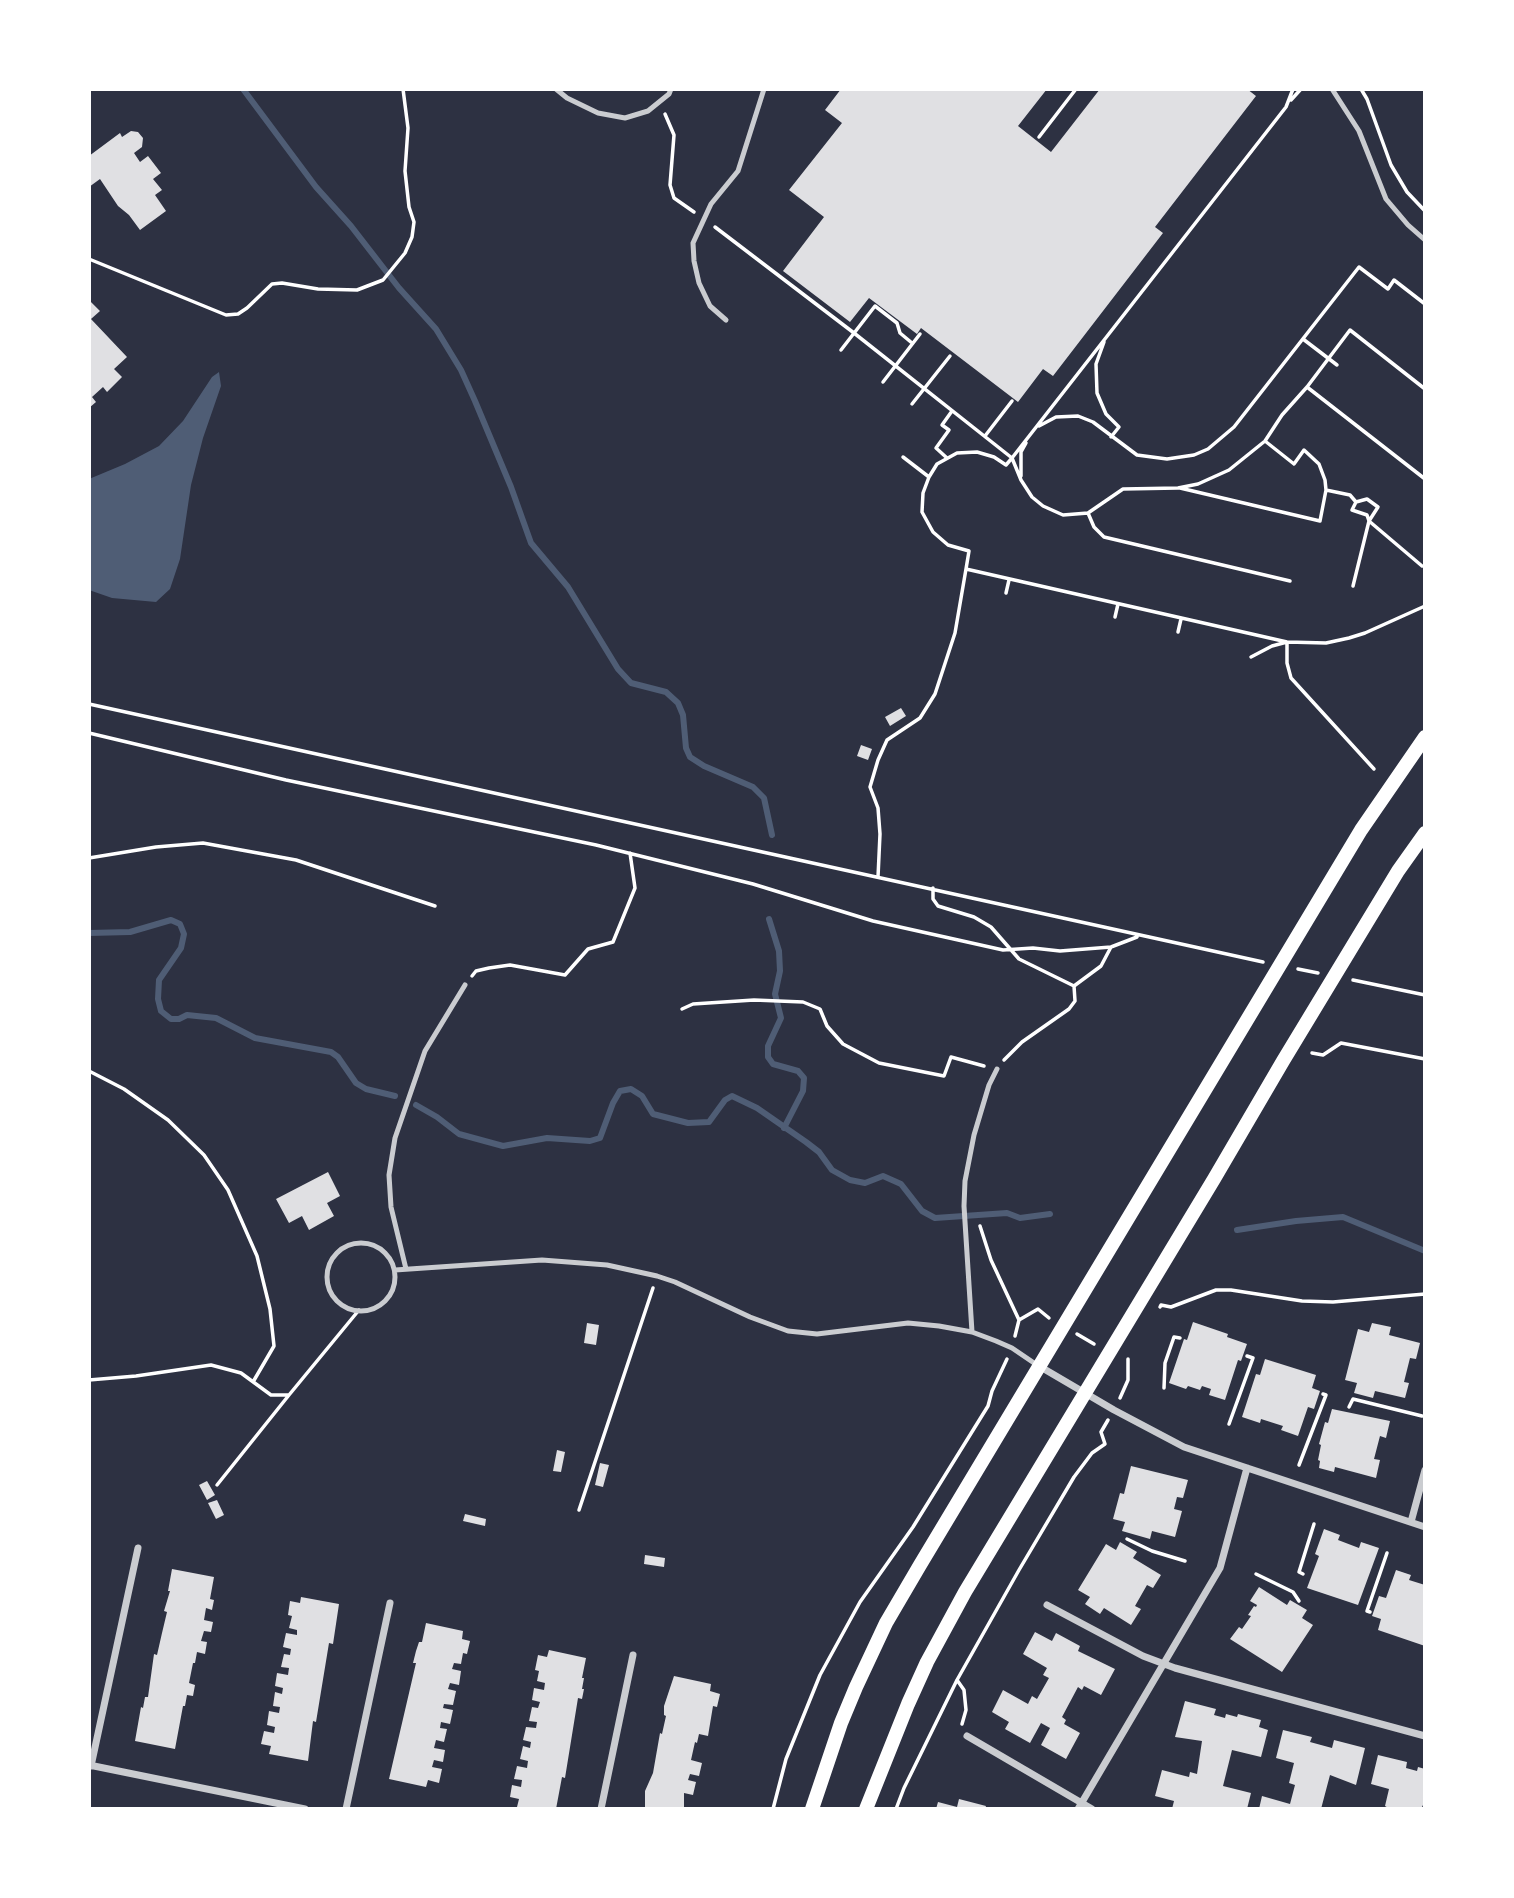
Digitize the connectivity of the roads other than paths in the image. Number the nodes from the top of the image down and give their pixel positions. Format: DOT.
graph roads {
  1 [pos="556,89"];
  2 [pos="671,89"];
  3 [pos="764,89"];
  4 [pos="1332,89"];
  5 [pos="1425,240"];
  6 [pos="726,320"];
  7 [pos="1425,737"];
  8 [pos="1425,833"];
  9 [pos="465,985"];
  10 [pos="997,1069"];
  11 [pos="405,1269"];
  12 [pos="394,1270"];
  13 [pos="972,1332"];
  14 [pos="1038,1366"];
  15 [pos="1086,1392"];
  16 [pos="1248,1468"];
  17 [pos="1425,1470"];
  18 [pos="1411,1522"];
  19 [pos="1425,1527"];
  20 [pos="138,1548"];
  21 [pos="390,1603"];
  22 [pos="1047,1605"];
  23 [pos="633,1655"];
  24 [pos="1164,1664"];
  25 [pos="967,1735"];
  26 [pos="1425,1736"];
  27 [pos="90,1766"];
  28 [pos="1080,1806"];
  29 [pos="305,1809"];
  30 [pos="346,1809"];
  31 [pos="601,1809"];
  32 [pos="812,1809"];
  33 [pos="866,1809"];
  34 [pos="1092,1809"];
  1 -- 2 [label="lane"];
  3 -- 6 [label="lane"];
  4 -- 5 [label="lane"];
  7 -- 14 [label="main road"];
  8 -- 15 [label="main road"];
  9 -- 11 [label="lane"];
  10 -- 13 [label="lane"];
  11 -- 12 [label="lane"];
  11 -- 13 [label="lane"];
  12 -- 12 [label="lane"];
  13 -- 14 [label="lane"];
  14 -- 15 [label="street"];
  14 -- 32 [label="main road"];
  15 -- 16 [label="street"];
  15 -- 33 [label="main road"];
  16 -- 18 [label="street"];
  16 -- 24 [label="street"];
  17 -- 18 [label="street"];
  18 -- 19 [label="street"];
  20 -- 27 [label="street"];
  21 -- 30 [label="street"];
  22 -- 24 [label="street"];
  23 -- 31 [label="street"];
  24 -- 26 [label="street"];
  24 -- 28 [label="street"];
  25 -- 28 [label="street"];
  27 -- 29 [label="street"];
  28 -- 34 [label="street"];
}
